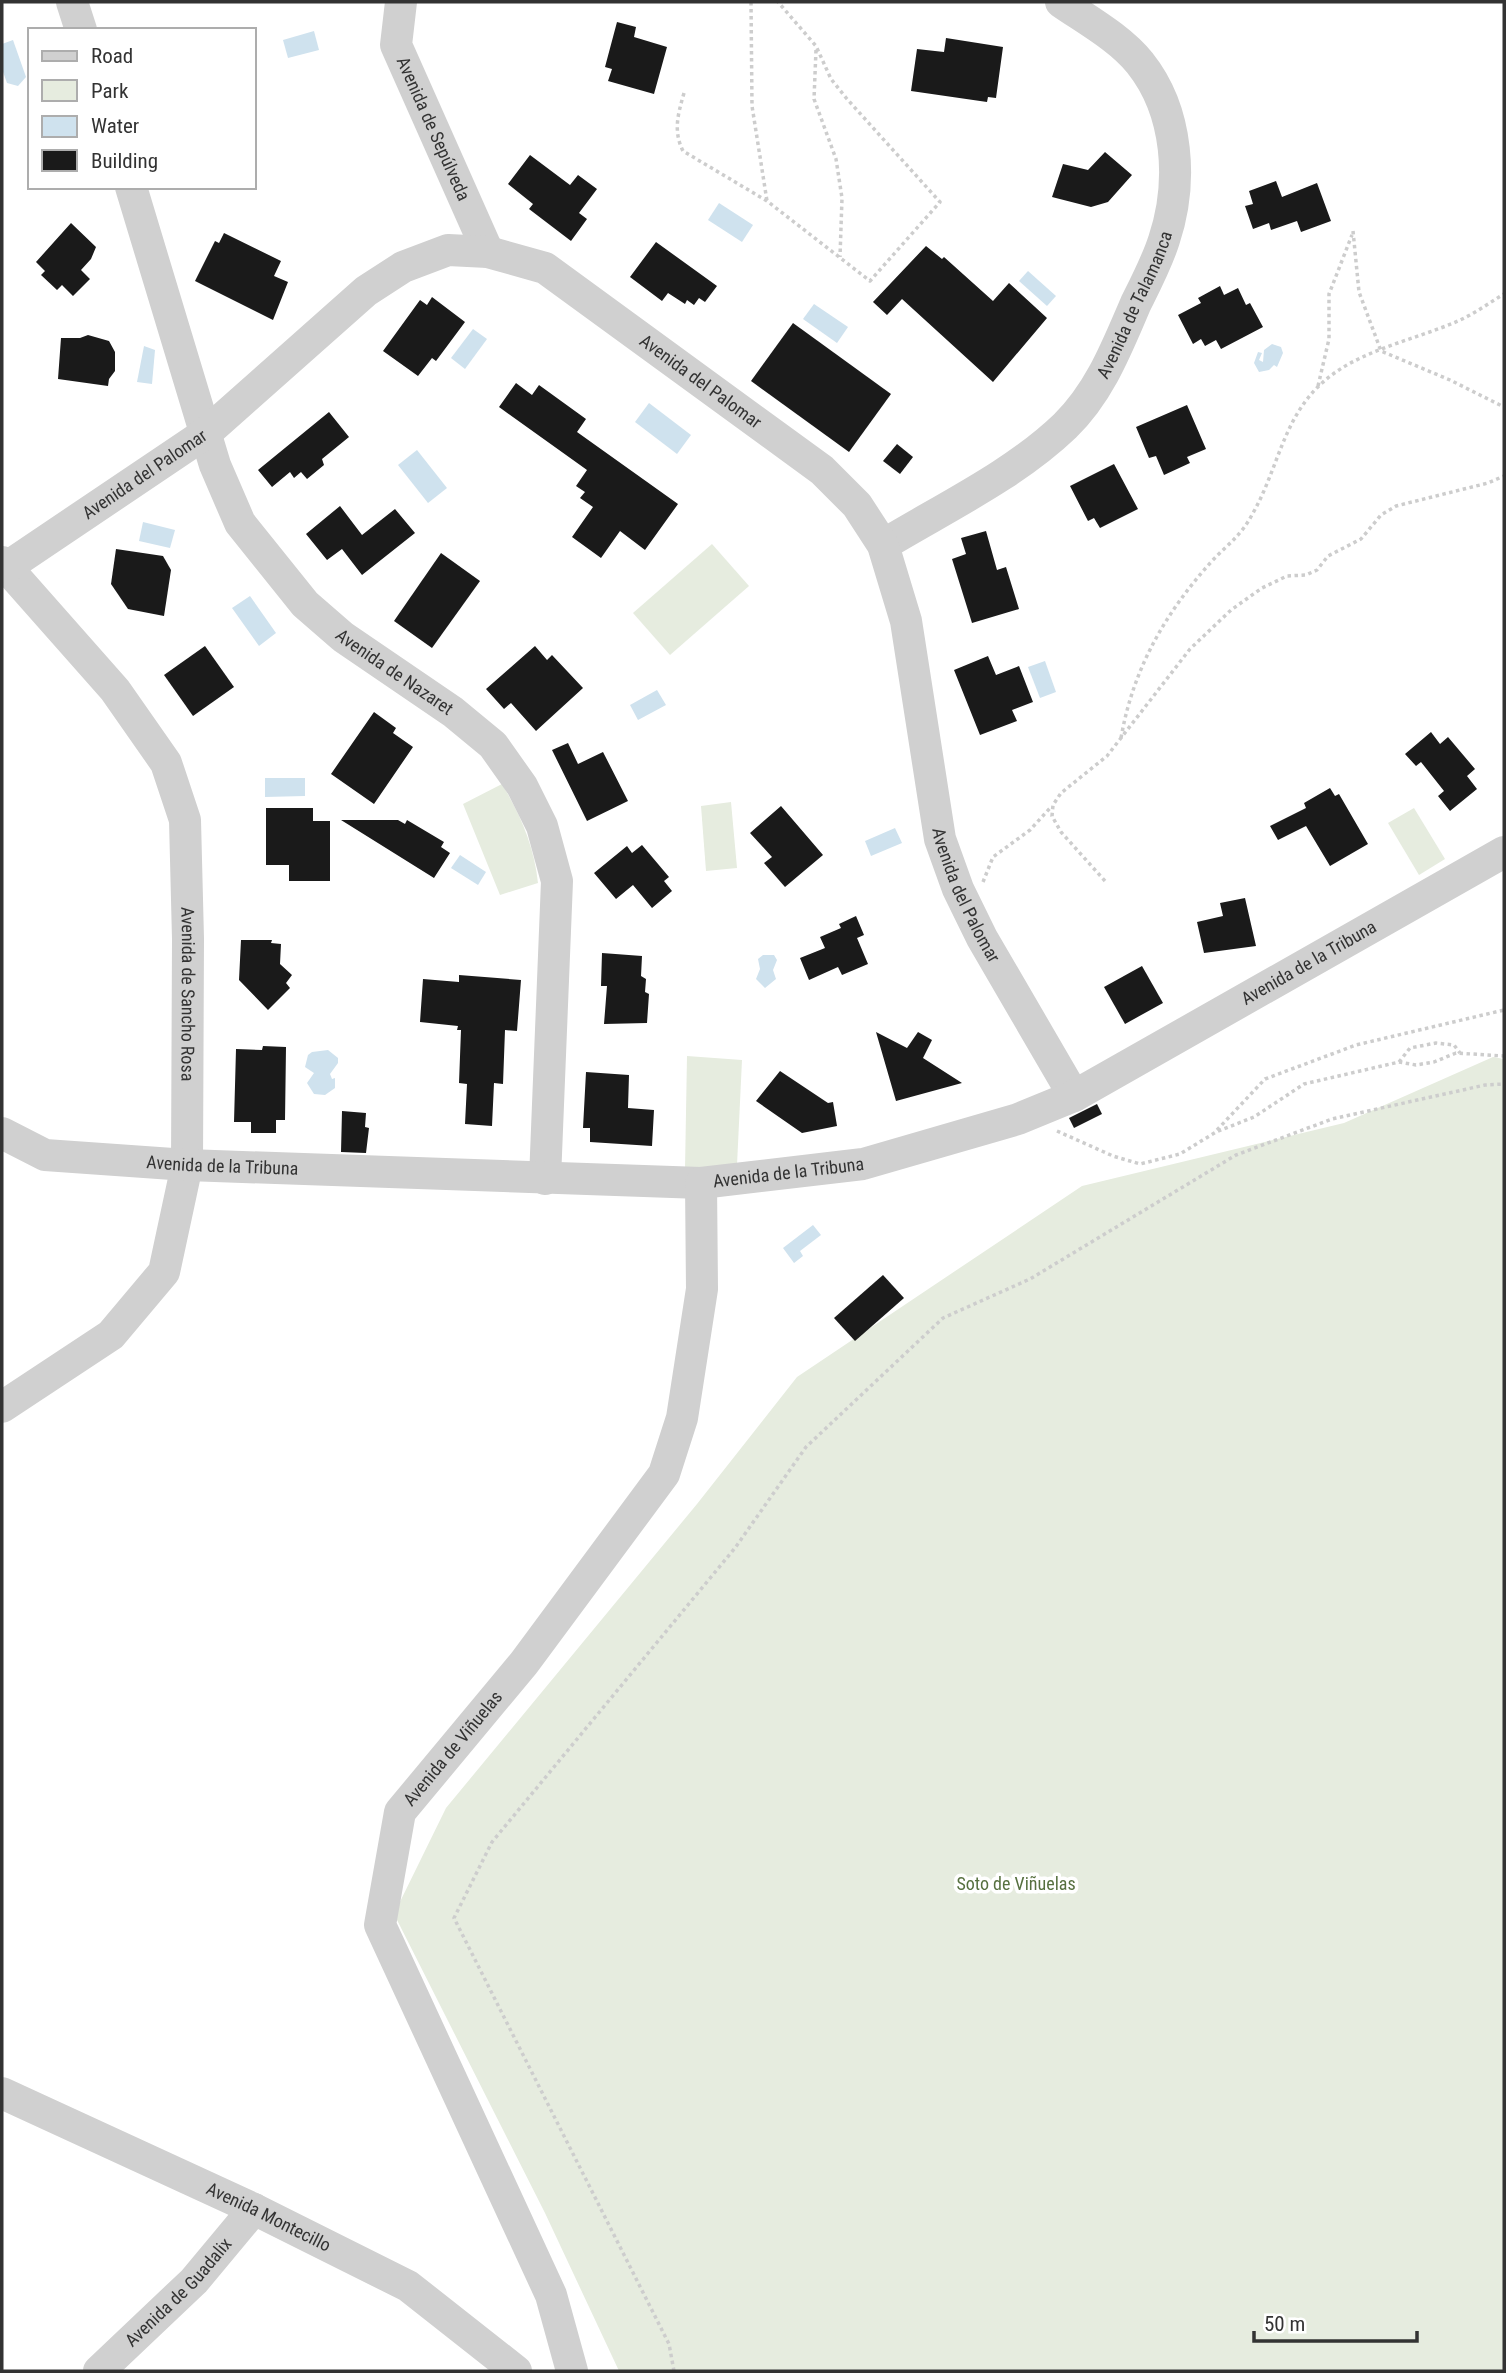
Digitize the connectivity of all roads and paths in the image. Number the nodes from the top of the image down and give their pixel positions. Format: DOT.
graph roads {
  1 [pos="72,2"];
  2 [pos="401,2"];
  3 [pos="751,2"];
  4 [pos="778,2"];
  5 [pos="1061,2"];
  6 [pos="80,28"];
  7 [pos="816,46"];
  8 [pos="684,93"];
  9 [pos="132,189"];
  10 [pos="767,201"];
  11 [pos="488,252"];
  12 [pos="840,257"];
  13 [pos="1504,294"];
  14 [pos="1381,351"];
  15 [pos="1317,388"];
  16 [pos="1504,407"];
  17 [pos="206,433"];
  18 [pos="1504,476"];
  19 [pos="883,545"];
  20 [pos="5,565"];
  21 [pos="1120,740"];
  22 [pos="1053,805"];
  23 [pos="1504,852"];
  24 [pos="1105,881"];
  25 [pos="968,909"];
  26 [pos="1504,1010"];
  27 [pos="1460,1053"];
  28 [pos="1504,1056"];
  29 [pos="1399,1062"];
  30 [pos="1504,1084"];
  31 [pos="1074,1096"];
  32 [pos="1018,1119"];
  33 [pos="1216,1132"];
  34 [pos="2,1133"];
  35 [pos="187,1165"];
  36 [pos="545,1179"];
  37 [pos="701,1182"];
  38 [pos="2,1407"];
  39 [pos="2,2093"];
  40 [pos="254,2209"];
  41 [pos="99,2371"];
  42 [pos="516,2371"];
  43 [pos="572,2371"];
  44 [pos="674,2371"];
  1 -- 6 [label="street"];
  2 -- 11 [label="street, Avenida de Sepúlveda"];
  3 -- 10 [label="path"];
  4 -- 7 [label="path"];
  5 -- 19 [label="street, Avenida de Talamanca"];
  7 -- 12 [label="path"];
  7 -- 12 [label="path"];
  8 -- 10 [label="path"];
  9 -- 17 [label="street, Avenida de Nazaret"];
  10 -- 12 [label="path"];
  11 -- 17 [label="street, Avenida del Palomar"];
  11 -- 19 [label="street, Avenida del Palomar"];
  13 -- 14 [label="path"];
  14 -- 15 [label="path"];
  14 -- 15 [label="path"];
  14 -- 16 [label="path"];
  15 -- 21 [label="path"];
  17 -- 20 [label="street, Avenida del Palomar"];
  17 -- 36 [label="street, Avenida de Nazaret"];
  18 -- 21 [label="path"];
  19 -- 25 [label="street, Avenida del Palomar"];
  20 -- 35 [label="street, Avenida de Sancho Rosa"];
  21 -- 22 [label="path"];
  22 -- 24 [label="path"];
  22 -- 25 [label="path"];
  23 -- 31 [label="street, Avenida de la Tribuna"];
  25 -- 31 [label="street, Avenida del Palomar"];
  26 -- 33 [label="path"];
  27 -- 28 [label="path"];
  27 -- 29 [label="path"];
  27 -- 29 [label="path"];
  29 -- 33 [label="path"];
  30 -- 44 [label="path"];
  31 -- 32 [label="street, Avenida de la Tribuna"];
  32 -- 33 [label="path"];
  32 -- 37 [label="street, Avenida de la Tribuna"];
  34 -- 35 [label="street, Avenida de la Tribuna"];
  35 -- 36 [label="street, Avenida de la Tribuna"];
  35 -- 38 [label="street, Avenida de Sancho Rosa"];
  36 -- 37 [label="street, Avenida de la Tribuna"];
  37 -- 43 [label="street, Avenida de Viñuelas"];
  39 -- 40 [label="street, Avenida Montecillo"];
  40 -- 41 [label="street, Avenida de Guadalix"];
  40 -- 42 [label="street, Avenida Montecillo"];
}
